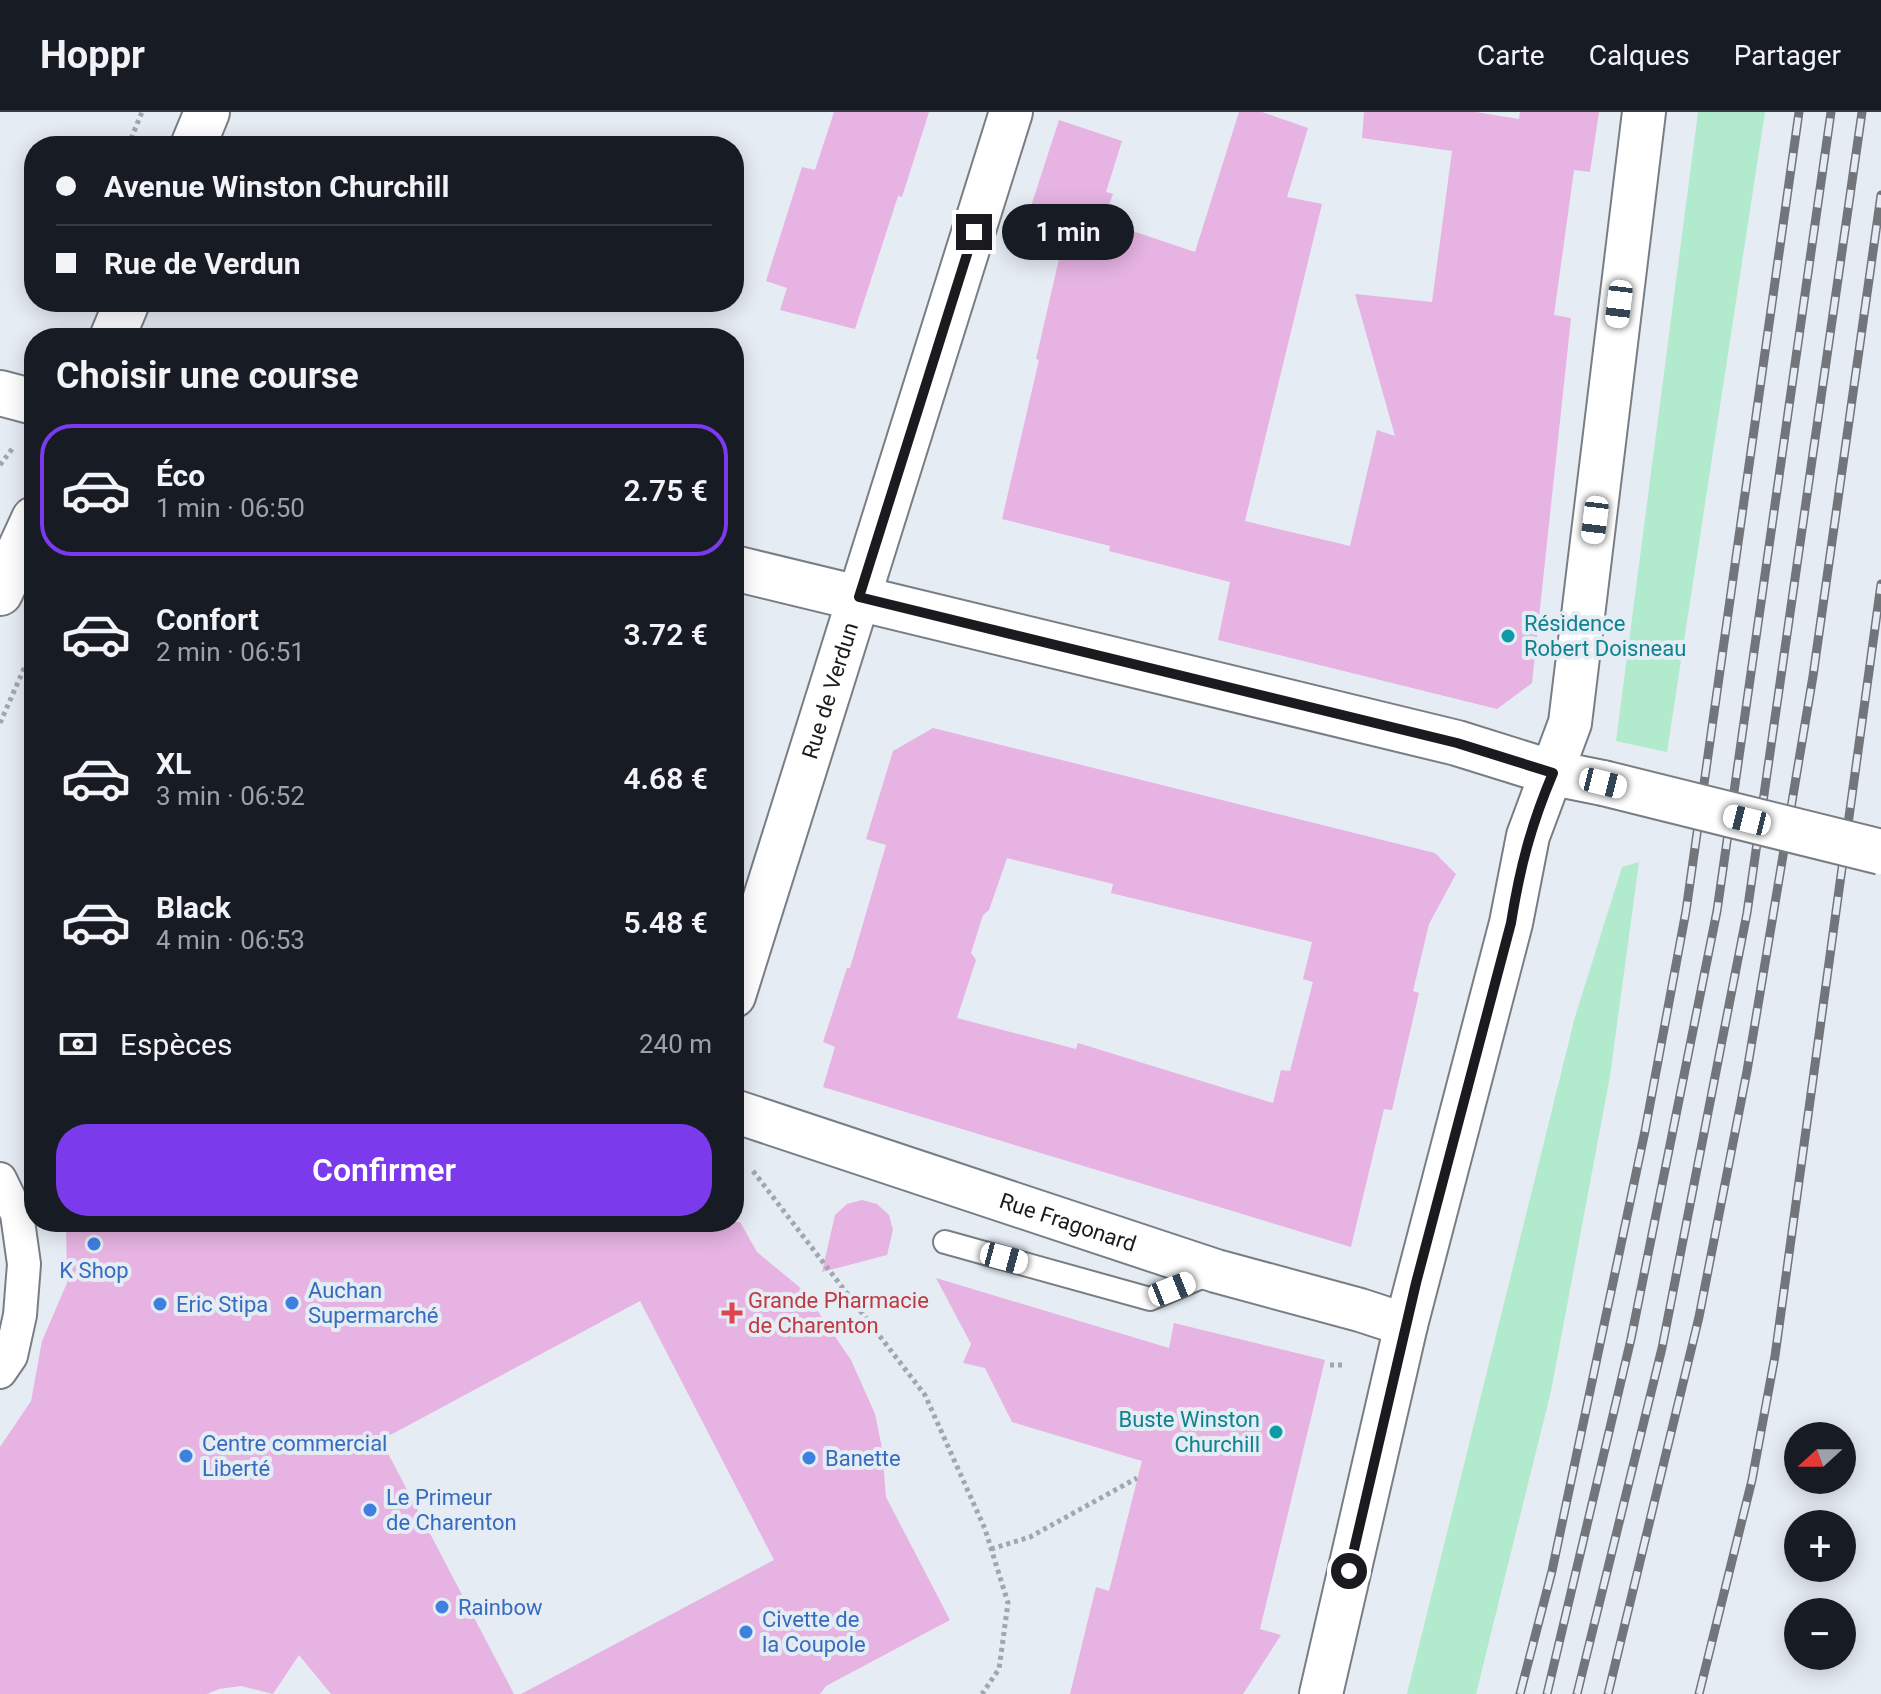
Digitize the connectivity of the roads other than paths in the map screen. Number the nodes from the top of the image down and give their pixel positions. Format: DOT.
graph roads {
  1 [pos="207,112"];
  2 [pos="1011,112"];
  3 [pos="1644,112"];
  4 [pos="197,136"];
  5 [pos="0,393"];
  6 [pos="24,399"];
  7 [pos="24,541"];
  8 [pos="744,570"];
  9 [pos="0,593"];
  10 [pos="859,597"];
  11 [pos="1553,773"];
  12 [pos="1881,852"];
  13 [pos="744,964"];
  14 [pos="744,1114"];
  15 [pos="0,1179"];
  16 [pos="945,1242"];
  17 [pos="1216,1271"];
  18 [pos="1406,1325"];
  19 [pos="0,1372"];
  20 [pos="1321,1694"];
  1 -- 4 [label="main road"];
  2 -- 10 [label="street, Rue de Verdun"];
  3 -- 11 [label="street"];
  5 -- 6 [label="main road"];
  7 -- 9 [label="main road"];
  8 -- 10 [label="main road"];
  10 -- 11 [label="main road"];
  10 -- 13 [label="street, Rue de Verdun"];
  11 -- 12 [label="main road, bridge"];
  11 -- 18 [label="street"];
  14 -- 17 [label="street, Rue Fragonard"];
  15 -- 19 [label="street"];
  16 -- 17 [label="lane"];
  17 -- 18 [label="street, Rue Fragonard"];
  18 -- 20 [label="street"];
}
